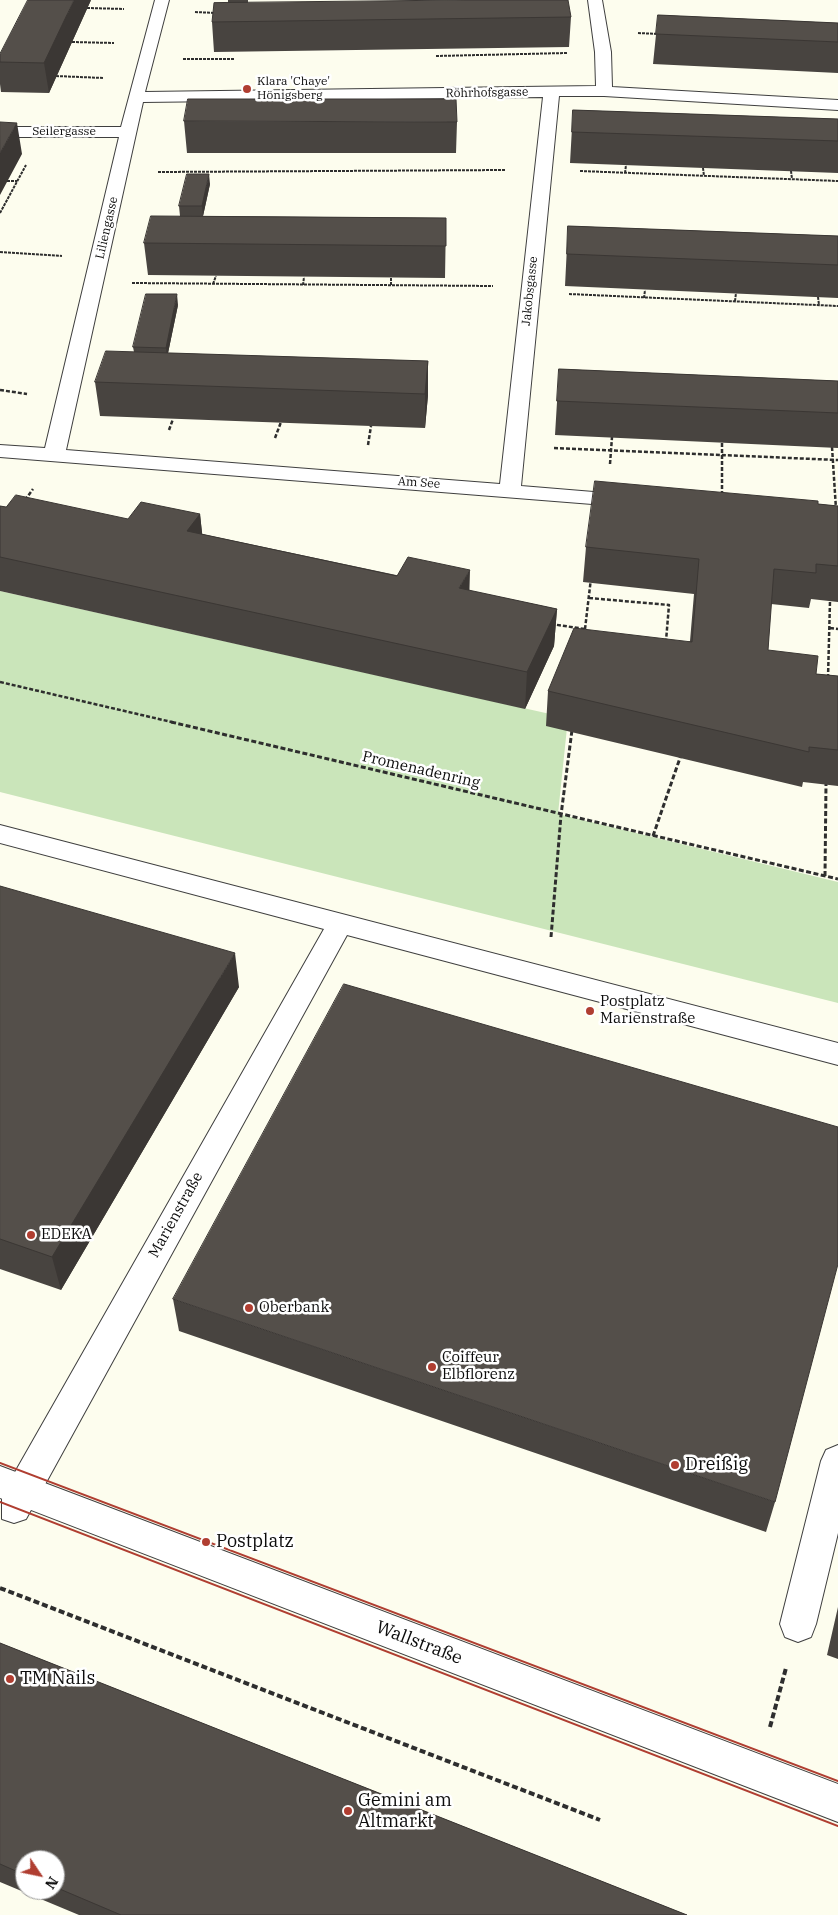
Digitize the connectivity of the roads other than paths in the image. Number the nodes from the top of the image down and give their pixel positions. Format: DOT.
graph roads {
  1 [pos="162,0"];
  2 [pos="595,0"];
  3 [pos="604,91"];
  4 [pos="551,92"];
  5 [pos="136,97"];
  6 [pos="838,105"];
  7 [pos="7,132"];
  8 [pos="129,132"];
  9 [pos="0,451"];
  10 [pos="54,456"];
  11 [pos="510,490"];
  12 [pos="650,503"];
  13 [pos="0,834"];
  14 [pos="340,924"];
  15 [pos="838,1054"];
  16 [pos="838,1462"];
  17 [pos="12,1493"];
  18 [pos="798,1624"];
  19 [pos="838,1803"];
  1 -- 5 [label="street, Liliengasse"];
  2 -- 3 [label="street"];
  3 -- 4 [label="street, Röhrhofsgasse"];
  3 -- 6 [label="street, Röhrhofsgasse"];
  4 -- 5 [label="street, Röhrhofsgasse"];
  4 -- 11 [label="street, Jakobsgasse"];
  5 -- 8 [label="street, Liliengasse"];
  7 -- 8 [label="street, Seilergasse"];
  8 -- 10 [label="street, Liliengasse"];
  9 -- 10 [label="street, Am See"];
  10 -- 11 [label="street, Am See"];
  11 -- 12 [label="street, Am See"];
  13 -- 14 [label="street"];
  14 -- 15 [label="street"];
  14 -- 17 [label="street, Marienstraße"];
  16 -- 18 [label="street"];
  17 -- 19 [label="street, Wallstraße"];
}
